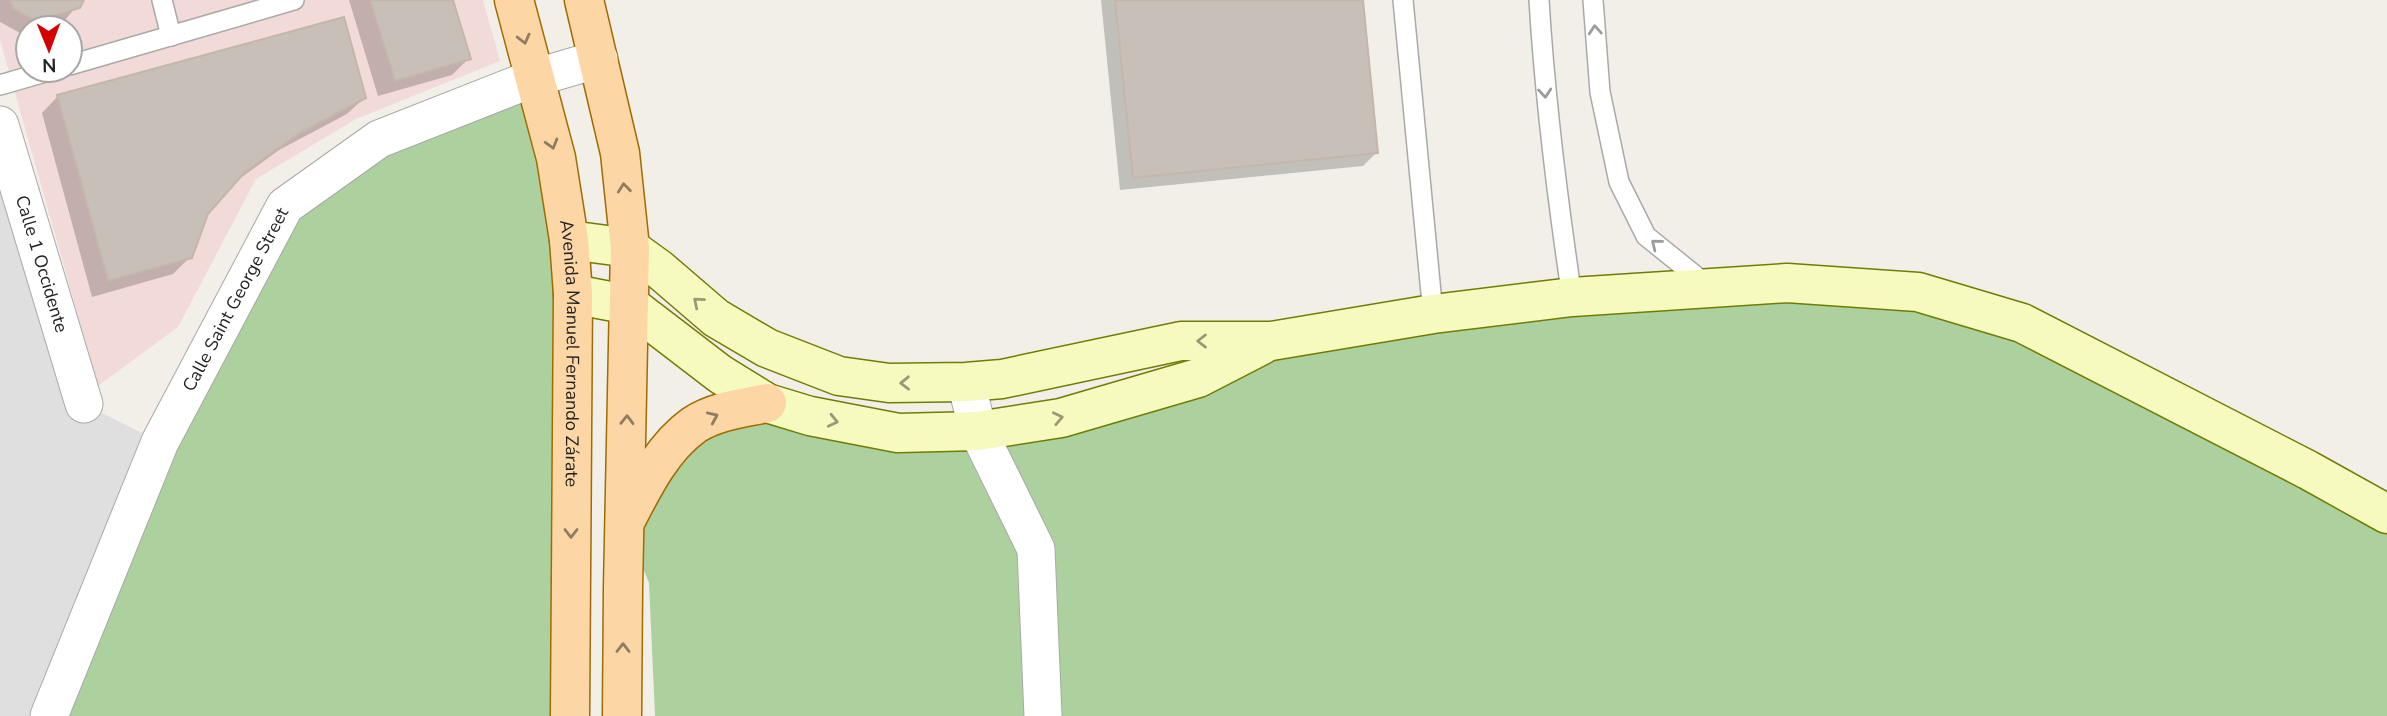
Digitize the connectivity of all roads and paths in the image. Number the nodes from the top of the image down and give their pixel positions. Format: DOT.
graph roads {
  1 [pos="162,0"];
  2 [pos="294,0"];
  3 [pos="514,0"];
  4 [pos="584,0"];
  5 [pos="1403,0"];
  6 [pos="1539,0"];
  7 [pos="1592,0"];
  8 [pos="171,36"];
  9 [pos="599,59"];
  10 [pos="84,61"];
  11 [pos="534,78"];
  12 [pos="0,125"];
  13 [pos="569,240"];
  14 [pos="630,248"];
  15 [pos="1709,287"];
  16 [pos="573,293"];
  17 [pos="1572,296"];
  18 [pos="630,305"];
  19 [pos="1433,314"];
  20 [pos="1270,341"];
  21 [pos="966,382"];
  22 [pos="767,403"];
  23 [pos="84,404"];
  24 [pos="978,431"];
  25 [pos="2387,514"];
  26 [pos="625,523"];
  27 [pos="49,716"];
  28 [pos="570,716"];
  29 [pos="622,716"];
  30 [pos="1043,716"];
  1 -- 8 [label="lane"];
  2 -- 8 [label="lane"];
  3 -- 11 [label="main road, Avenida Manuel Fernando Zárate, one-way"];
  4 -- 9 [label="main road"];
  5 -- 19 [label="lane"];
  6 -- 17 [label="lane, one-way"];
  15 -- 7 [label="lane, one-way"];
  8 -- 10 [label="lane"];
  9 -- 11 [label="street, Calle Saint George Street"];
  14 -- 9 [label="main road, one-way"];
  11 -- 13 [label="main road, Avenida Manuel Fernando Zárate, one-way"];
  11 -- 27 [label="street, Calle Saint George Street"];
  12 -- 23 [label="street, Calle 1 Occidente"];
  13 -- 14 [label="street"];
  13 -- 16 [label="main road, Avenida Manuel Fernando Zárate"];
  14 -- 18 [label="main road"];
  21 -- 14 [label="street, one-way"];
  15 -- 17 [label="street"];
  15 -- 25 [label="street"];
  16 -- 18 [label="street"];
  16 -- 28 [label="main road, Avenida Manuel Fernando Zárate, one-way"];
  17 -- 19 [label="street"];
  18 -- 22 [label="street"];
  26 -- 18 [label="main road, one-way"];
  19 -- 20 [label="street"];
  20 -- 21 [label="street, one-way"];
  24 -- 20 [label="street, one-way"];
  21 -- 24 [label="street"];
  22 -- 24 [label="street, one-way"];
  26 -- 22 [label="main road, one-way"];
  24 -- 30 [label="street"];
  29 -- 26 [label="main road, one-way"];
}
